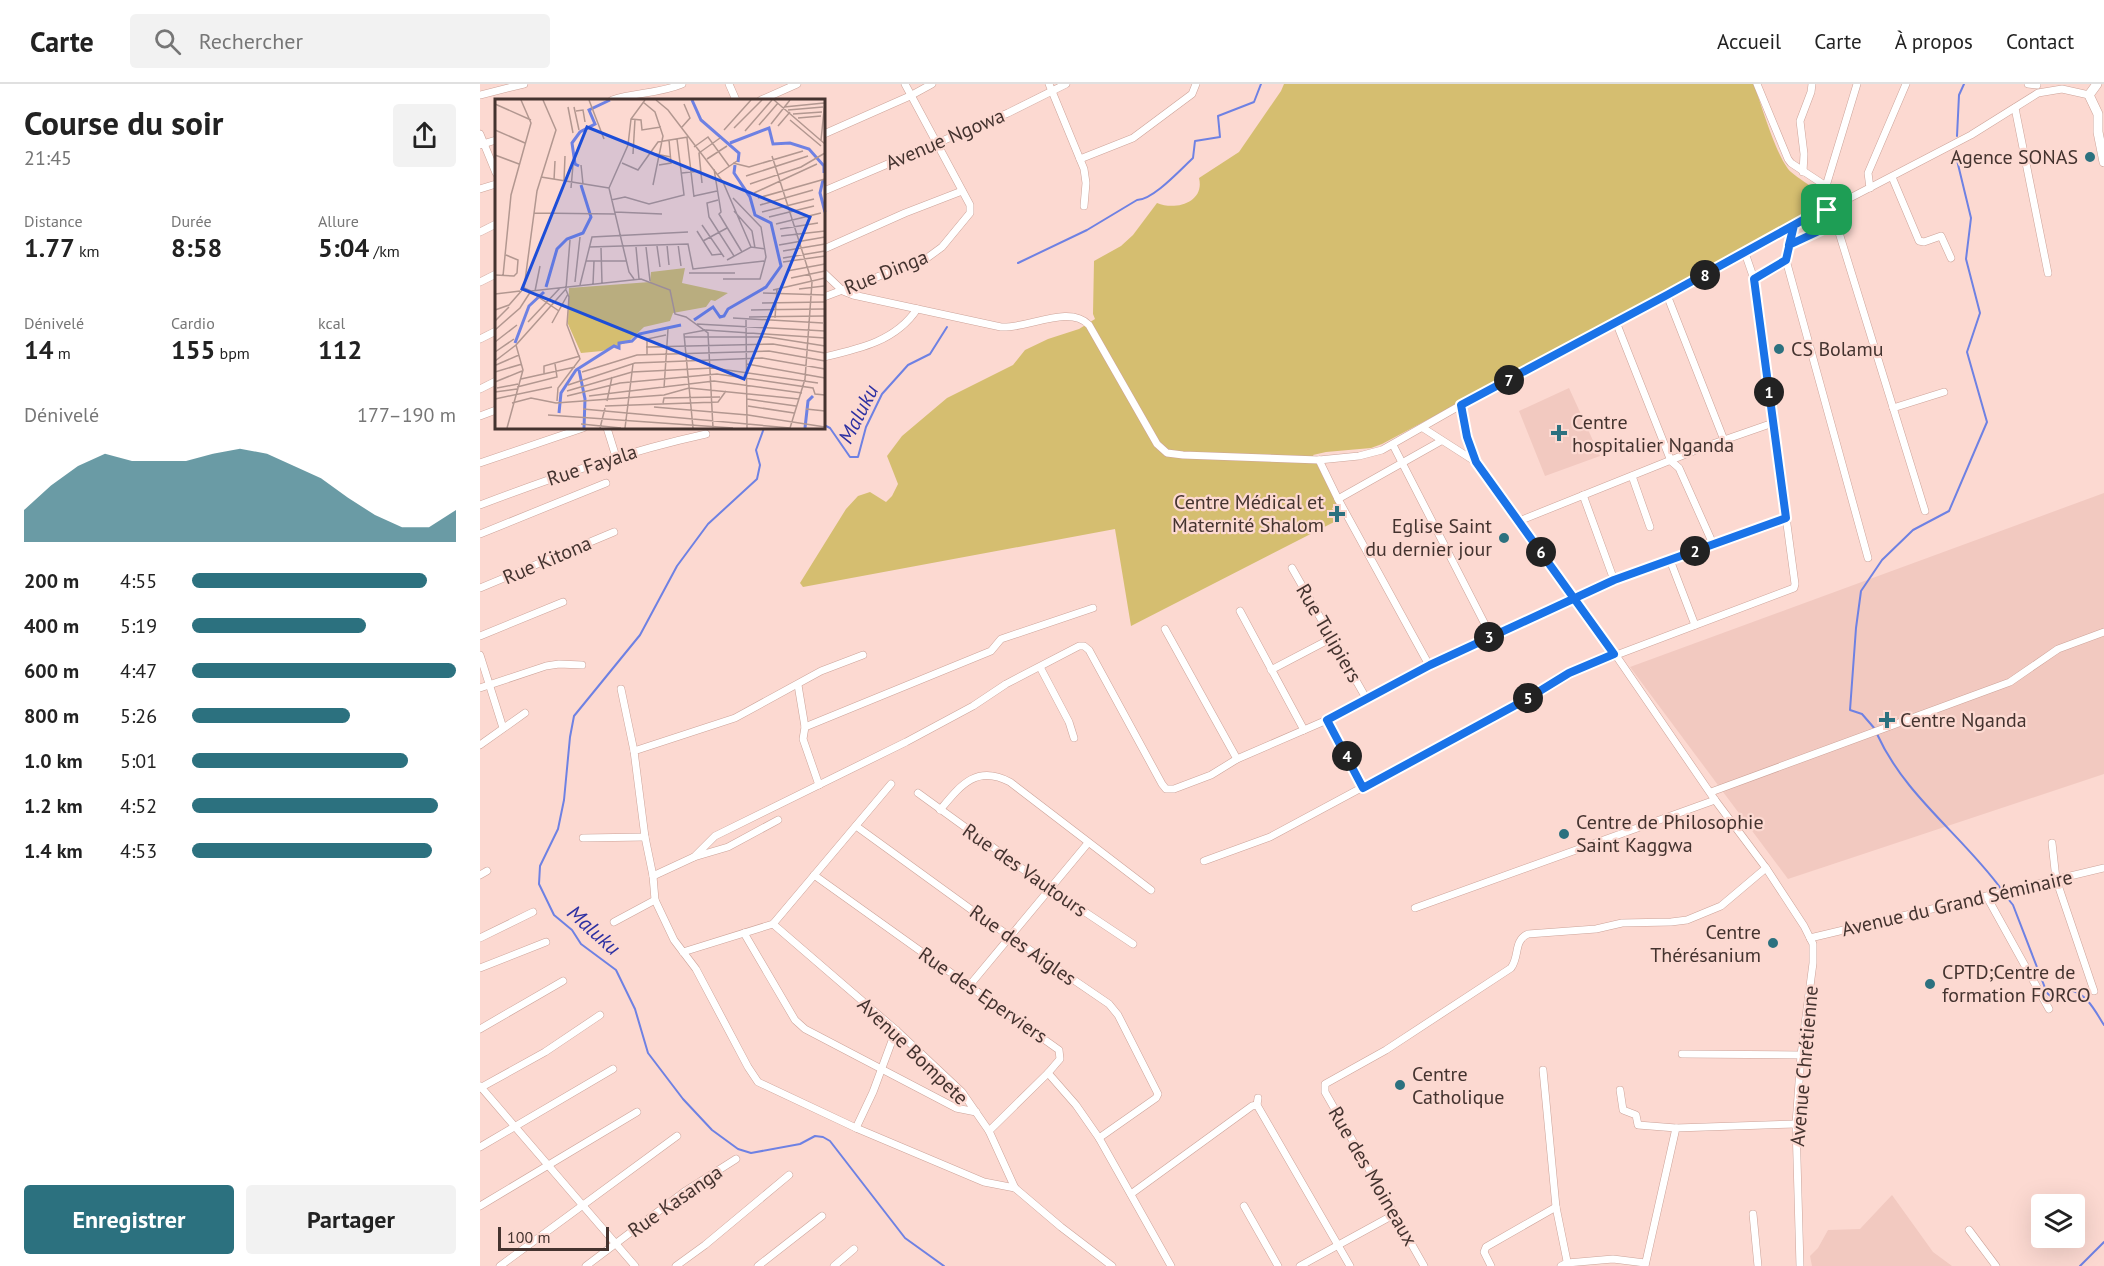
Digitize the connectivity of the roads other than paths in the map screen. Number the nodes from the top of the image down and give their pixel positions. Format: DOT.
graph roads {
  1 [pos="524,84"];
  2 [pos="682,84"];
  3 [pos="729,84"];
  4 [pos="796,84"];
  5 [pos="905,84"];
  6 [pos="932,84"];
  7 [pos="1066,84"];
  8 [pos="1196,84"];
  9 [pos="1757,84"];
  10 [pos="1812,84"];
  11 [pos="1857,84"];
  12 [pos="1906,84"];
  13 [pos="2028,84"];
  14 [pos="2097,84"];
  15 [pos="1050,87"];
  16 [pos="2038,88"];
  17 [pos="2090,95"];
  18 [pos="480,96"];
  19 [pos="910,96"];
  20 [pos="616,99"];
  21 [pos="736,99"];
  22 [pos="763,99"];
  23 [pos="2015,108"];
  24 [pos="480,134"];
  25 [pos="825,134"];
  26 [pos="937,144"];
  27 [pos="482,145"];
  28 [pos="1080,159"];
  29 [pos="2104,162"];
  30 [pos="495,171"];
  31 [pos="1803,172"];
  32 [pos="1892,177"];
  33 [pos="495,184"];
  34 [pos="1826,186"];
  35 [pos="1870,188"];
  36 [pos="480,189"];
  37 [pos="825,191"];
  38 [pos="962,191"];
  39 [pos="1084,206"];
  40 [pos="1827,210"];
  41 [pos="1836,223"];
  42 [pos="495,224"];
  43 [pos="1794,225"];
  44 [pos="480,232"];
  45 [pos="1789,245"];
  46 [pos="825,249"];
  47 [pos="1745,253"];
  48 [pos="1951,258"];
  49 [pos="1786,260"];
  50 [pos="2049,273"];
  51 [pos="495,274"];
  52 [pos="825,274"];
  53 [pos="1754,279"];
  54 [pos="480,282"];
  55 [pos="843,291"];
  56 [pos="1667,295"];
  57 [pos="825,297"];
  58 [pos="917,309"];
  59 [pos="1616,322"];
  60 [pos="495,332"];
  61 [pos="480,339"];
  62 [pos="825,357"];
  63 [pos="495,382"];
  64 [pos="480,389"];
  65 [pos="1944,392"];
  66 [pos="1461,405"];
  67 [pos="1893,408"];
  68 [pos="495,410"];
  69 [pos="480,416"];
  70 [pos="1773,423"];
  71 [pos="1423,428"];
  72 [pos="580,429"];
  73 [pos="607,429"];
  74 [pos="706,434"];
  75 [pos="1724,440"];
  76 [pos="1441,441"];
  77 [pos="1393,445"];
  78 [pos="616,457"];
  79 [pos="1319,459"];
  80 [pos="1671,461"];
  81 [pos="1403,462"];
  82 [pos="1476,462"];
  83 [pos="480,463"];
  84 [pos="1632,476"];
  85 [pos="606,483"];
  86 [pos="1583,495"];
  87 [pos="1338,499"];
  88 [pos="480,505"];
  89 [pos="1924,510"];
  90 [pos="1786,518"];
  91 [pos="1519,521"];
  92 [pos="1650,527"];
  93 [pos="615,532"];
  94 [pos="480,534"];
  95 [pos="1713,544"];
  96 [pos="1868,558"];
  97 [pos="1670,560"];
  98 [pos="1292,568"];
  99 [pos="1614,580"];
  100 [pos="480,588"];
  101 [pos="1573,598"];
  102 [pos="563,602"];
  103 [pos="1093,608"];
  104 [pos="1240,610"];
  105 [pos="1695,625"];
  106 [pos="1165,629"];
  107 [pos="2104,632"];
  108 [pos="480,636"];
  109 [pos="1491,636"];
  110 [pos="1332,638"];
  111 [pos="1614,654"];
  112 [pos="480,655"];
  113 [pos="863,655"];
  114 [pos="582,665"];
  115 [pos="1430,665"];
  116 [pos="1040,667"];
  117 [pos="1271,669"];
  118 [pos="489,685"];
  119 [pos="798,685"];
  120 [pos="480,688"];
  121 [pos="621,689"];
  122 [pos="1366,698"];
  123 [pos="525,713"];
  124 [pos="1327,720"];
  125 [pos="805,727"];
  126 [pos="503,728"];
  127 [pos="1304,730"];
  128 [pos="1074,738"];
  129 [pos="480,745"];
  130 [pos="634,751"];
  131 [pos="1237,759"];
  132 [pos="891,784"];
  133 [pos="819,785"];
  134 [pos="1363,788"];
  135 [pos="1711,792"];
  136 [pos="918,793"];
  137 [pos="1715,800"];
  138 [pos="940,810"];
  139 [pos="778,820"];
  140 [pos="856,826"];
  141 [pos="645,837"];
  142 [pos="583,838"];
  143 [pos="1088,843"];
  144 [pos="2052,843"];
  145 [pos="694,857"];
  146 [pos="1204,861"];
  147 [pos="1766,868"];
  148 [pos="2104,868"];
  149 [pos="814,875"];
  150 [pos="653,876"];
  151 [pos="2056,879"];
  152 [pos="1049,888"];
  153 [pos="1151,890"];
  154 [pos="1989,897"];
  155 [pos="655,900"];
  156 [pos="1415,908"];
  157 [pos="533,912"];
  158 [pos="614,922"];
  159 [pos="772,924"];
  160 [pos="744,933"];
  161 [pos="1010,936"];
  162 [pos="480,938"];
  163 [pos="1810,938"];
  164 [pos="546,942"];
  165 [pos="1133,944"];
  166 [pos="683,952"];
  167 [pos="480,968"];
  168 [pos="563,981"];
  169 [pos="969,986"];
  170 [pos="2094,991"];
  171 [pos="2049,1009"];
  172 [pos="600,1015"];
  173 [pos="480,1029"];
  174 [pos="896,1030"];
  175 [pos="1682,1054"];
  176 [pos="1801,1055"];
  177 [pos="881,1068"];
  178 [pos="613,1070"];
  179 [pos="1543,1070"];
  180 [pos="1048,1073"];
  181 [pos="480,1087"];
  182 [pos="1620,1090"];
  183 [pos="637,1112"];
  184 [pos="976,1112"];
  185 [pos="1796,1124"];
  186 [pos="517,1127"];
  187 [pos="856,1128"];
  188 [pos="1676,1128"];
  189 [pos="989,1131"];
  190 [pos="677,1136"];
  191 [pos="1099,1138"];
  192 [pos="480,1147"];
  193 [pos="736,1159"];
  194 [pos="549,1165"];
  195 [pos="789,1175"];
  196 [pos="1016,1188"];
  197 [pos="1131,1194"];
  198 [pos="584,1205"];
  199 [pos="480,1206"];
  200 [pos="1244,1206"];
  201 [pos="1556,1207"];
  202 [pos="1395,1214"];
  203 [pos="1753,1214"];
  204 [pos="822,1216"];
  205 [pos="1969,1230"];
  206 [pos="616,1244"];
  207 [pos="1338,1245"];
  208 [pos="854,1249"];
  209 [pos="1645,1264"];
  210 [pos="1565,1265"];
  211 [pos="500,1266"];
  212 [pos="586,1266"];
  213 [pos="635,1266"];
  214 [pos="676,1266"];
  215 [pos="758,1266"];
  216 [pos="834,1266"];
  217 [pos="1112,1266"];
  218 [pos="1171,1266"];
  219 [pos="1278,1266"];
  220 [pos="1300,1266"];
  221 [pos="1350,1266"];
  222 [pos="1424,1266"];
  223 [pos="1491,1266"];
  224 [pos="1758,1266"];
  225 [pos="1800,1266"];
  226 [pos="1996,1266"];
  1 -- 18 [label="street"];
  2 -- 20 [label="street"];
  3 -- 21 [label="street"];
  4 -- 22 [label="street"];
  5 -- 19 [label="street"];
  6 -- 19 [label="street"];
  7 -- 15 [label="street, Avenue Ngowa"];
  8 -- 28 [label="street"];
  9 -- 31 [label="street"];
  10 -- 31 [label="street"];
  11 -- 34 [label="street"];
  12 -- 35 [label="street"];
  13 -- 16 [label="street"];
  14 -- 17 [label="street"];
  15 -- 26 [label="street, Avenue Ngowa"];
  15 -- 28 [label="street"];
  16 -- 17 [label="street"];
  16 -- 23 [label="street"];
  17 -- 29 [label="street"];
  19 -- 25 [label="street"];
  19 -- 26 [label="street"];
  23 -- 32 [label="street"];
  23 -- 50 [label="street"];
  24 -- 27 [label="street"];
  26 -- 37 [label="street, Avenue Ngowa"];
  26 -- 38 [label="street"];
  27 -- 30 [label="street"];
  28 -- 39 [label="street"];
  31 -- 34 [label="street"];
  32 -- 35 [label="street"];
  32 -- 48 [label="street"];
  33 -- 36 [label="street"];
  34 -- 40 [label="street"];
  35 -- 40 [label="street"];
  38 -- 46 [label="street"];
  38 -- 55 [label="street, Rue Dinga"];
  40 -- 41 [label="street"];
  40 -- 43 [label="street"];
  41 -- 45 [label="street"];
  41 -- 67 [label="street"];
  42 -- 44 [label="street"];
  43 -- 45 [label="street"];
  43 -- 47 [label="street"];
  45 -- 49 [label="street"];
  47 -- 53 [label="street"];
  47 -- 56 [label="street"];
  49 -- 53 [label="street"];
  49 -- 96 [label="street"];
  51 -- 54 [label="street"];
  52 -- 55 [label="street"];
  53 -- 70 [label="street"];
  55 -- 57 [label="street, Rue Dinga"];
  55 -- 58 [label="street"];
  56 -- 59 [label="street"];
  56 -- 75 [label="street"];
  58 -- 62 [label="street"];
  58 -- 79 [label="street"];
  59 -- 66 [label="street"];
  59 -- 80 [label="street"];
  60 -- 61 [label="street"];
  63 -- 64 [label="street"];
  65 -- 67 [label="street"];
  66 -- 71 [label="street"];
  66 -- 82 [label="street"];
  67 -- 89 [label="street"];
  68 -- 69 [label="street"];
  70 -- 75 [label="street"];
  70 -- 90 [label="street"];
  71 -- 76 [label="street"];
  71 -- 77 [label="street"];
  72 -- 83 [label="street"];
  73 -- 78 [label="street"];
  74 -- 78 [label="street, Rue Fayala"];
  75 -- 80 [label="street"];
  76 -- 81 [label="street"];
  76 -- 82 [label="street"];
  77 -- 79 [label="street"];
  77 -- 81 [label="street"];
  78 -- 88 [label="street, Rue Fayala"];
  79 -- 87 [label="street"];
  80 -- 84 [label="street"];
  80 -- 95 [label="street"];
  81 -- 87 [label="street"];
  81 -- 109 [label="street"];
  82 -- 91 [label="street"];
  84 -- 86 [label="street"];
  84 -- 92 [label="street"];
  85 -- 94 [label="street"];
  86 -- 91 [label="street"];
  86 -- 99 [label="street"];
  87 -- 115 [label="street"];
  90 -- 95 [label="street"];
  90 -- 105 [label="street"];
  91 -- 101 [label="street"];
  93 -- 100 [label="street, Rue Kitona"];
  95 -- 97 [label="street"];
  97 -- 99 [label="street"];
  97 -- 105 [label="street"];
  98 -- 110 [label="street, Rue Tulipiers"];
  99 -- 101 [label="street"];
  101 -- 109 [label="street"];
  101 -- 111 [label="street"];
  102 -- 108 [label="street"];
  103 -- 125 [label="street"];
  104 -- 117 [label="street"];
  105 -- 111 [label="street"];
  106 -- 131 [label="street"];
  107 -- 135 [label="street"];
  109 -- 115 [label="street"];
  110 -- 117 [label="street"];
  110 -- 122 [label="street, Rue Tulipiers"];
  111 -- 134 [label="street"];
  111 -- 135 [label="street"];
  112 -- 118 [label="street"];
  113 -- 119 [label="street"];
  114 -- 118 [label="street"];
  115 -- 122 [label="street"];
  116 -- 128 [label="street"];
  116 -- 131 [label="street"];
  116 -- 133 [label="street"];
  117 -- 127 [label="street"];
  118 -- 120 [label="street"];
  118 -- 126 [label="street"];
  119 -- 125 [label="street"];
  119 -- 130 [label="street"];
  121 -- 130 [label="street"];
  122 -- 124 [label="street"];
  123 -- 126 [label="street"];
  124 -- 127 [label="street"];
  124 -- 134 [label="street"];
  125 -- 133 [label="street"];
  126 -- 129 [label="street"];
  127 -- 131 [label="street"];
  130 -- 141 [label="street"];
  132 -- 140 [label="street"];
  133 -- 145 [label="street"];
  134 -- 146 [label="street"];
  135 -- 137 [label="street"];
  136 -- 138 [label="street, Rue des Vautours"];
  137 -- 147 [label="street"];
  137 -- 156 [label="street"];
  138 -- 143 [label="street"];
  138 -- 152 [label="street, Rue des Vautours"];
  139 -- 145 [label="street"];
  140 -- 149 [label="street"];
  140 -- 161 [label="street, Rue des Aigles"];
  141 -- 142 [label="street"];
  141 -- 150 [label="street"];
  143 -- 152 [label="street"];
  143 -- 153 [label="street"];
  144 -- 151 [label="street"];
  145 -- 150 [label="street"];
  147 -- 163 [label="street"];
  147 -- 202 [label="street, Rue des Moineaux"];
  148 -- 151 [label="street, Avenue du Grand Séminaire"];
  149 -- 159 [label="street"];
  149 -- 169 [label="street, Rue des Eperviers"];
  150 -- 155 [label="street"];
  151 -- 154 [label="street, Avenue du Grand Séminaire"];
  151 -- 170 [label="street"];
  152 -- 161 [label="street"];
  152 -- 165 [label="street, Rue des Vautours"];
  154 -- 163 [label="street, Avenue du Grand Séminaire"];
  154 -- 171 [label="street"];
  155 -- 158 [label="street"];
  155 -- 166 [label="street"];
  157 -- 162 [label="street"];
  159 -- 160 [label="street"];
  159 -- 174 [label="street, Avenue Bompete"];
  160 -- 166 [label="street"];
  160 -- 177 [label="street"];
  161 -- 169 [label="street"];
  161 -- 191 [label="street, Rue des Aigles"];
  163 -- 176 [label="street, Avenue Chrétienne"];
  164 -- 167 [label="street"];
  166 -- 187 [label="street"];
  168 -- 173 [label="street"];
  169 -- 180 [label="street, Rue des Eperviers"];
  172 -- 181 [label="street"];
  174 -- 177 [label="street"];
  174 -- 184 [label="street, Avenue Bompete"];
  175 -- 176 [label="street"];
  176 -- 185 [label="street, Avenue Chrétienne"];
  177 -- 184 [label="street"];
  177 -- 187 [label="street"];
  178 -- 186 [label="street"];
  179 -- 201 [label="street"];
  180 -- 189 [label="street"];
  180 -- 191 [label="street, Rue des Eperviers"];
  181 -- 186 [label="street"];
  182 -- 188 [label="street"];
  183 -- 194 [label="street"];
  184 -- 189 [label="street, Avenue Bompete"];
  185 -- 188 [label="street"];
  185 -- 225 [label="street, Avenue Chrétienne"];
  186 -- 192 [label="street"];
  186 -- 194 [label="street"];
  187 -- 196 [label="street"];
  188 -- 209 [label="street"];
  189 -- 196 [label="street, Avenue Bompete"];
  190 -- 198 [label="street"];
  191 -- 197 [label="street, Rue des Eperviers"];
  193 -- 206 [label="street, Rue Kasanga"];
  194 -- 198 [label="street"];
  194 -- 199 [label="street"];
  195 -- 214 [label="street"];
  196 -- 217 [label="street, Avenue Bompete"];
  197 -- 207 [label="street"];
  197 -- 218 [label="street, Rue des Eperviers"];
  198 -- 206 [label="street"];
  198 -- 211 [label="street"];
  200 -- 219 [label="street"];
  201 -- 210 [label="street"];
  201 -- 223 [label="street"];
  202 -- 207 [label="street"];
  202 -- 222 [label="street, Rue des Moineaux"];
  203 -- 224 [label="street"];
  204 -- 215 [label="street"];
  205 -- 226 [label="street"];
  206 -- 212 [label="street, Rue Kasanga"];
  206 -- 213 [label="street"];
  207 -- 220 [label="street"];
  207 -- 221 [label="street"];
  208 -- 216 [label="street"];
  209 -- 210 [label="street"];
}
